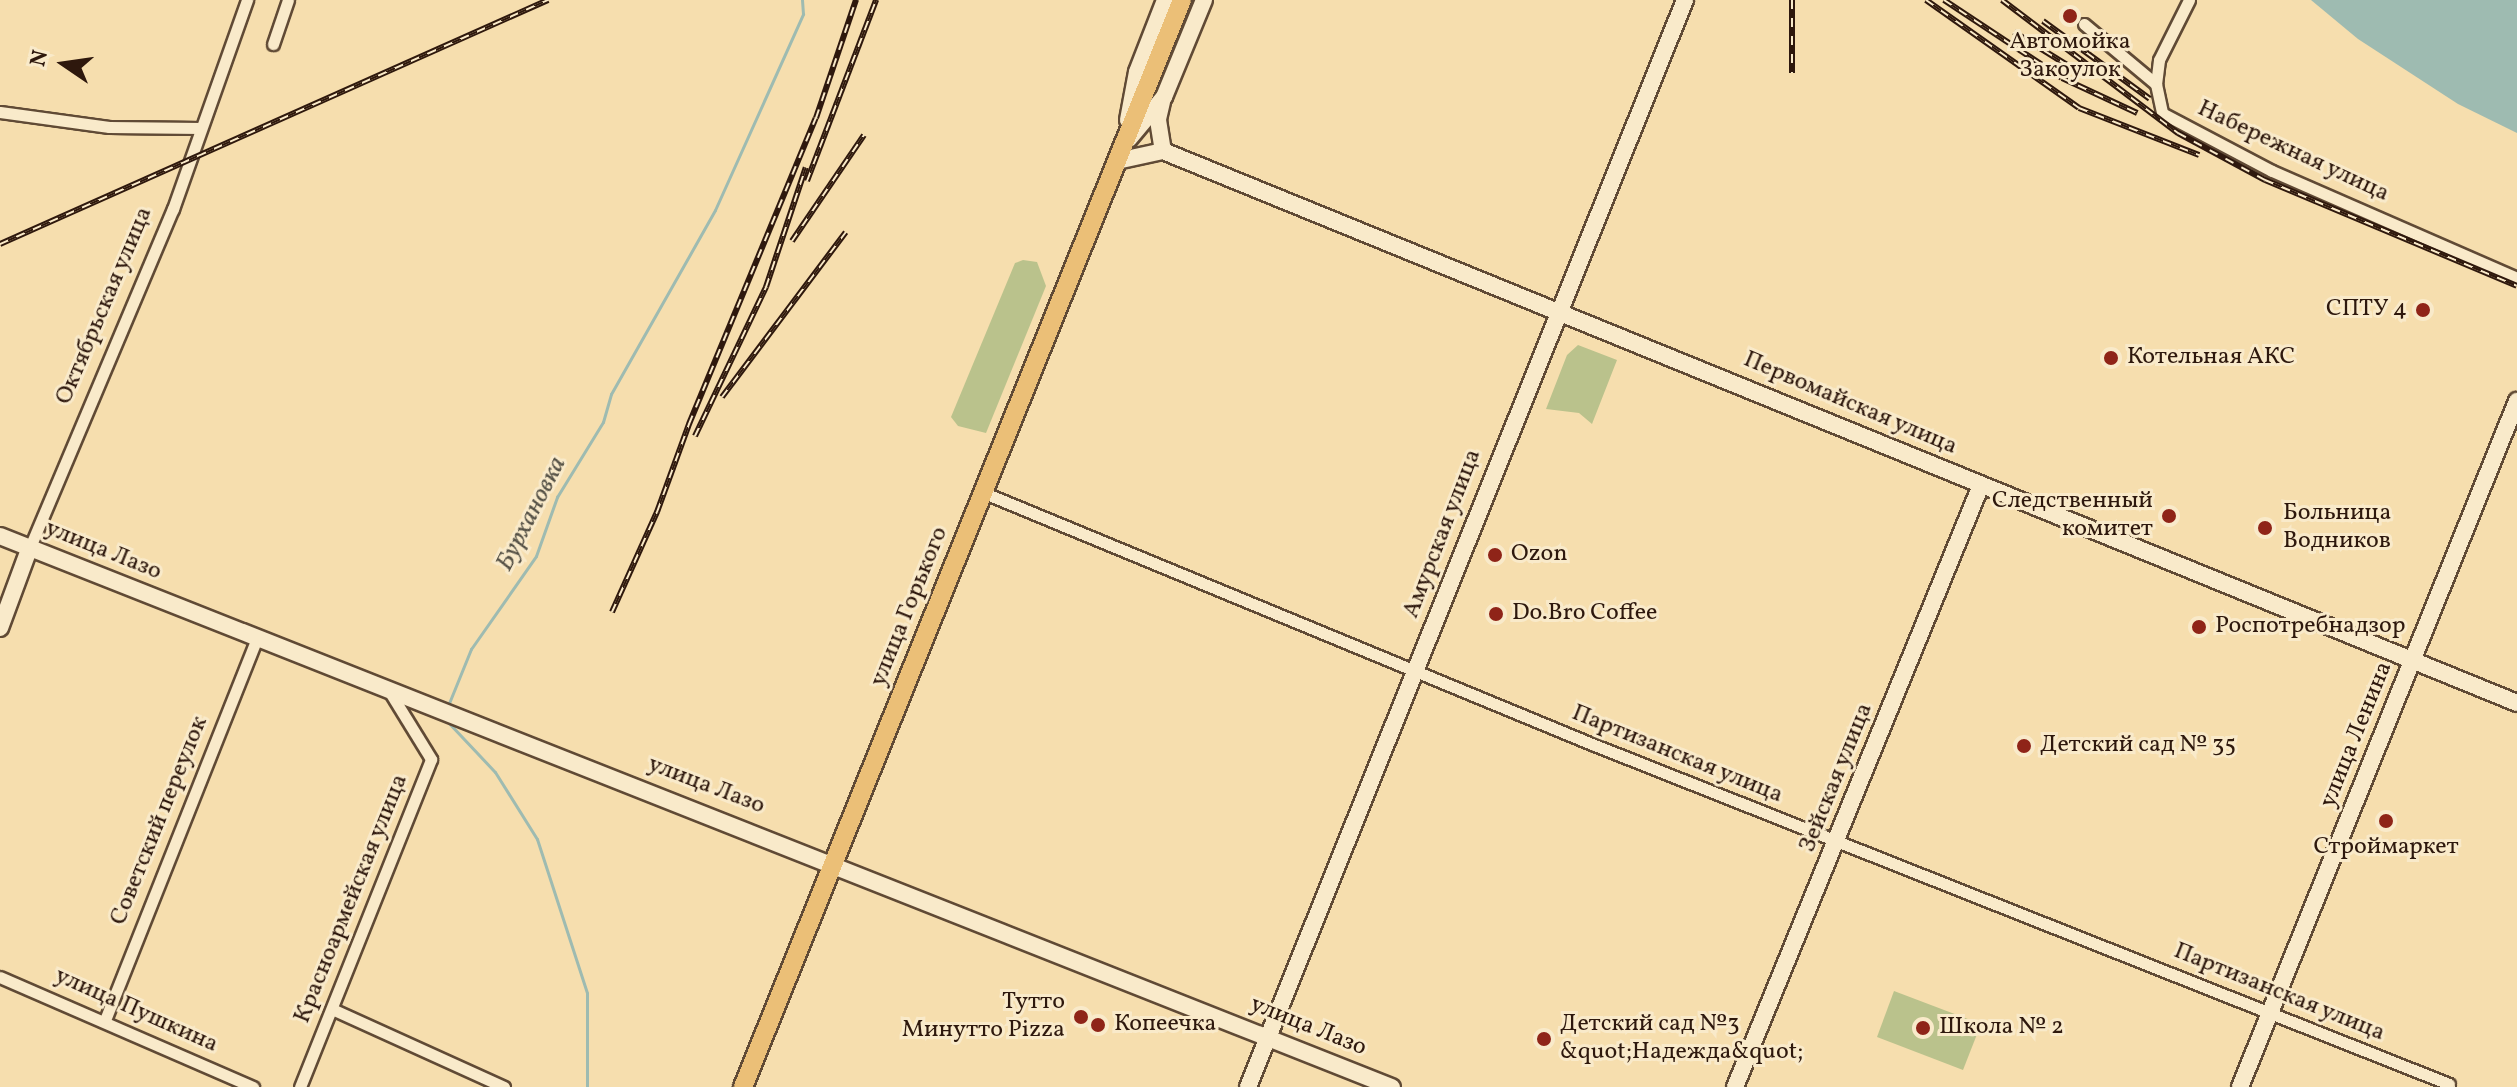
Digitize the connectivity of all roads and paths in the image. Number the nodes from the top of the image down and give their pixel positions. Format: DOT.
graph roads {
  1 [pos="247,0"];
  2 [pos="288,0"];
  3 [pos="1165,0"];
  4 [pos="1182,0"];
  5 [pos="1204,0"];
  6 [pos="1685,0"];
  7 [pos="2189,0"];
  8 [pos="2084,24"];
  9 [pos="273,44"];
  10 [pos="2156,84"];
  11 [pos="1164,97"];
  12 [pos="0,112"];
  13 [pos="201,128"];
  14 [pos="1163,151"];
  15 [pos="1120,153"];
  16 [pos="2517,278"];
  17 [pos="1558,309"];
  18 [pos="2517,401"];
  19 [pos="1981,485"];
  20 [pos="982,492"];
  21 [pos="0,536"];
  22 [pos="30,547"];
  23 [pos="0,628"];
  24 [pos="257,638"];
  25 [pos="2413,661"];
  26 [pos="1416,672"];
  27 [pos="387,689"];
  28 [pos="2517,703"];
  29 [pos="1837,843"];
  30 [pos="838,863"];
  31 [pos="0,977"];
  32 [pos="332,1009"];
  33 [pos="2269,1013"];
  34 [pos="105,1020"];
  35 [pos="1268,1037"];
  36 [pos="2449,1084"];
  37 [pos="253,1087"];
  38 [pos="300,1087"];
  39 [pos="504,1087"];
  40 [pos="743,1087"];
  41 [pos="1248,1087"];
  42 [pos="1392,1087"];
  43 [pos="1735,1087"];
  44 [pos="2240,1087"];
  1 -- 13 [label="street, Октябрьская улица"];
  2 -- 9 [label="street"];
  3 -- 15 [label="street, улица Горького"];
  4 -- 15 [label="main road"];
  5 -- 11 [label="street, улица Горького"];
  6 -- 17 [label="street, Амурская улица"];
  7 -- 10 [label="street"];
  8 -- 10 [label="street"];
  10 -- 16 [label="street, Набережная улица"];
  11 -- 14 [label="street"];
  11 -- 15 [label="street, улица Горького"];
  12 -- 13 [label="street"];
  13 -- 22 [label="street, Октябрьская улица"];
  14 -- 15 [label="street"];
  14 -- 17 [label="street, Первомайская улица"];
  15 -- 20 [label="main road, улица Горького"];
  17 -- 19 [label="street, Первомайская улица"];
  17 -- 26 [label="street, Амурская улица"];
  18 -- 25 [label="street, улица Ленина"];
  19 -- 25 [label="street, Первомайская улица"];
  19 -- 29 [label="street, Зейская улица"];
  20 -- 26 [label="street, Партизанская улица"];
  20 -- 30 [label="main road, улица Горького"];
  21 -- 22 [label="street, улица Лазо"];
  22 -- 23 [label="street, Октябрьская улица"];
  22 -- 24 [label="street, улица Лазо"];
  24 -- 27 [label="street, улица Лазо"];
  24 -- 34 [label="street, Советский переулок"];
  25 -- 28 [label="street, Первомайская улица"];
  25 -- 33 [label="street, улица Ленина"];
  26 -- 29 [label="street, Партизанская улица"];
  26 -- 35 [label="street, Амурская улица"];
  27 -- 30 [label="street, улица Лазо"];
  27 -- 32 [label="street, Красноармейская улица"];
  29 -- 33 [label="street, Партизанская улица"];
  29 -- 43 [label="street, Зейская улица"];
  30 -- 35 [label="street, улица Лазо"];
  30 -- 40 [label="main road, улица Горького"];
  31 -- 34 [label="street, улица Пушкина"];
  32 -- 38 [label="street, Красноармейская улица"];
  32 -- 39 [label="street"];
  33 -- 36 [label="street, Партизанская улица"];
  33 -- 44 [label="street, улица Ленина"];
  34 -- 37 [label="street, улица Пушкина"];
  35 -- 41 [label="street, Амурская улица"];
  35 -- 42 [label="street, улица Лазо"];
}
